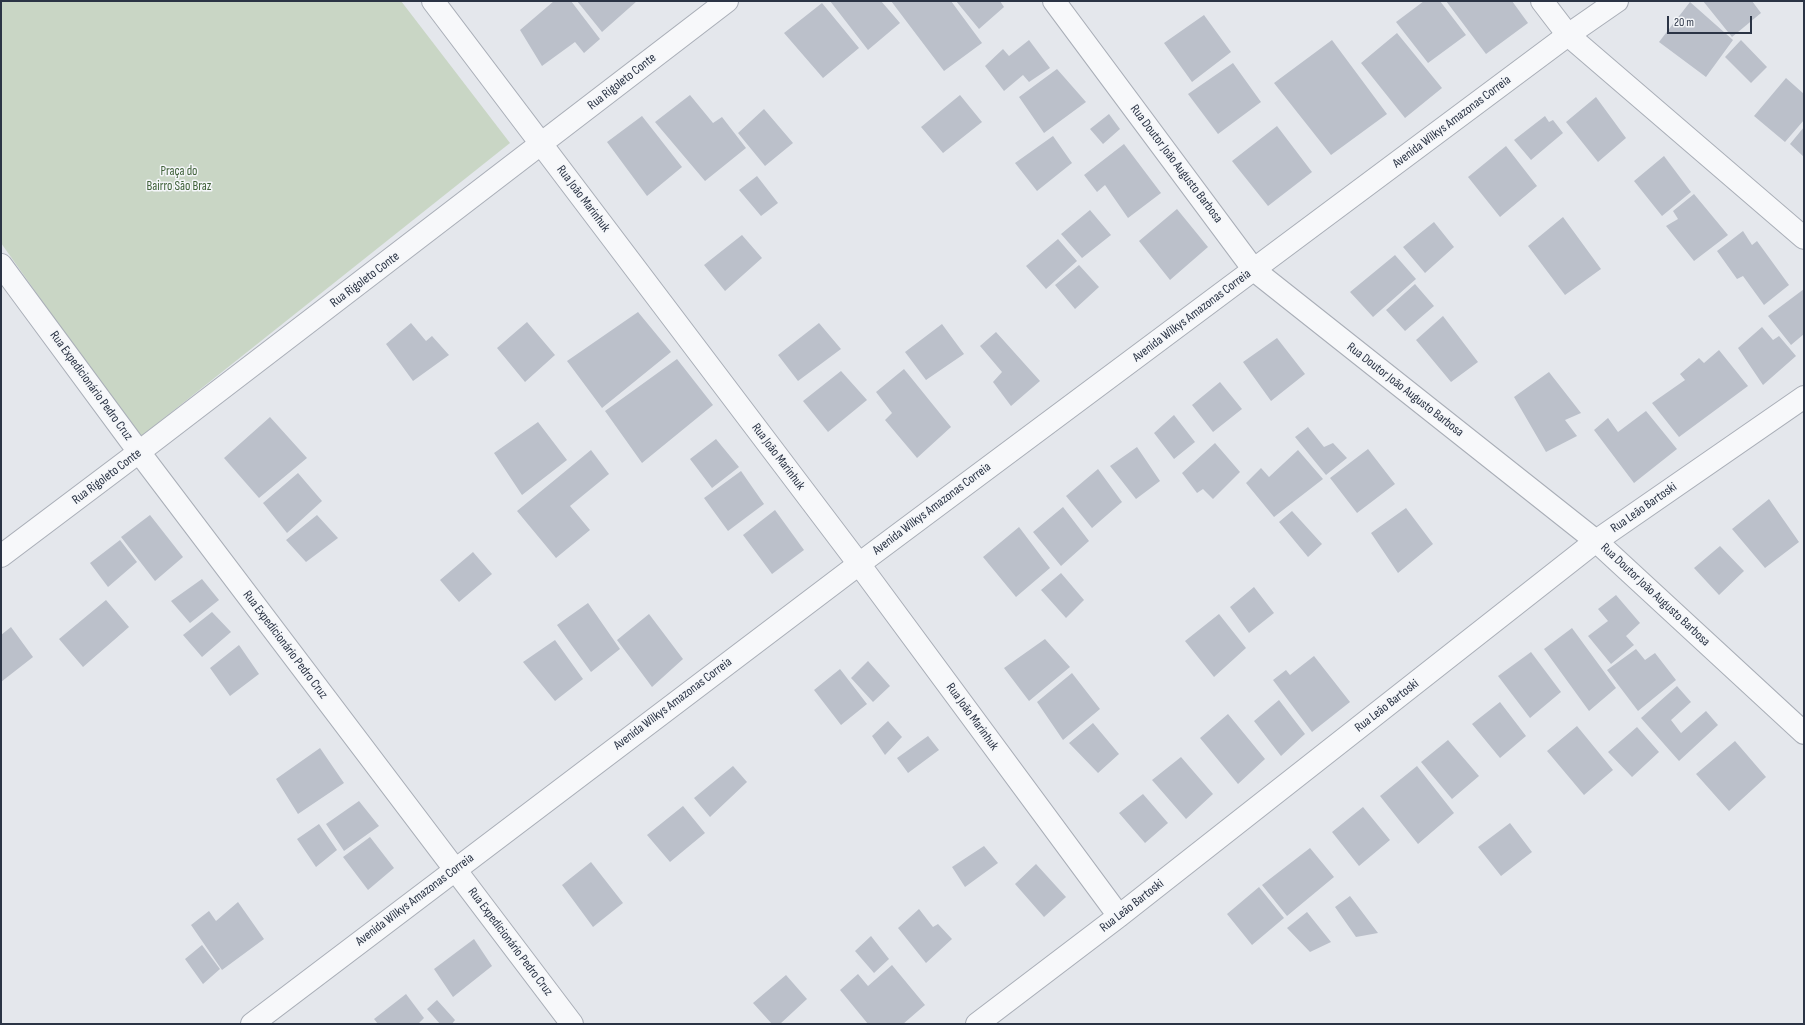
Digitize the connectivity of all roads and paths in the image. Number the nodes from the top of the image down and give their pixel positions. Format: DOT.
graph roads {
  1 [pos="433,1"];
  2 [pos="726,1"];
  3 [pos="1054,1"];
  4 [pos="1542,1"];
  5 [pos="1617,1"];
  6 [pos="1568,35"];
  7 [pos="542,144"];
  8 [pos="1804,238"];
  9 [pos="1,265"];
  10 [pos="1254,270"];
  11 [pos="1804,397"];
  12 [pos="140,452"];
  13 [pos="1596,541"];
  14 [pos="1,556"];
  15 [pos="859,564"];
  16 [pos="1804,733"];
  17 [pos="455,869"];
  18 [pos="1119,916"];
  19 [pos="252,1024"];
  20 [pos="572,1024"];
  21 [pos="977,1024"];
  1 -- 7 [label="street, Rua João Marinhuk"];
  2 -- 7 [label="street, Rua Rigoleto Conte"];
  3 -- 10 [label="street, Rua Doutor João Augusto Barbosa"];
  4 -- 6 [label="street"];
  5 -- 6 [label="street, Avenida Wilkys Amazonas Correia"];
  6 -- 8 [label="street"];
  6 -- 10 [label="street, Avenida Wilkys Amazonas Correia"];
  7 -- 12 [label="street, Rua Rigoleto Conte"];
  7 -- 15 [label="street, Rua João Marinhuk"];
  9 -- 12 [label="street, Rua Expedicionário Pedro Cruz"];
  10 -- 13 [label="street, Rua Doutor João Augusto Barbosa"];
  10 -- 15 [label="street, Avenida Wilkys Amazonas Correia"];
  11 -- 13 [label="street, Rua Leão Bartoski"];
  12 -- 14 [label="street, Rua Rigoleto Conte"];
  12 -- 17 [label="street, Rua Expedicionário Pedro Cruz"];
  13 -- 16 [label="street, Rua Doutor João Augusto Barbosa"];
  13 -- 18 [label="street, Rua Leão Bartoski"];
  15 -- 17 [label="street, Avenida Wilkys Amazonas Correia"];
  15 -- 18 [label="street, Rua João Marinhuk"];
  17 -- 19 [label="street, Avenida Wilkys Amazonas Correia"];
  17 -- 20 [label="street, Rua Expedicionário Pedro Cruz"];
  18 -- 21 [label="street, Rua Leão Bartoski"];
}
